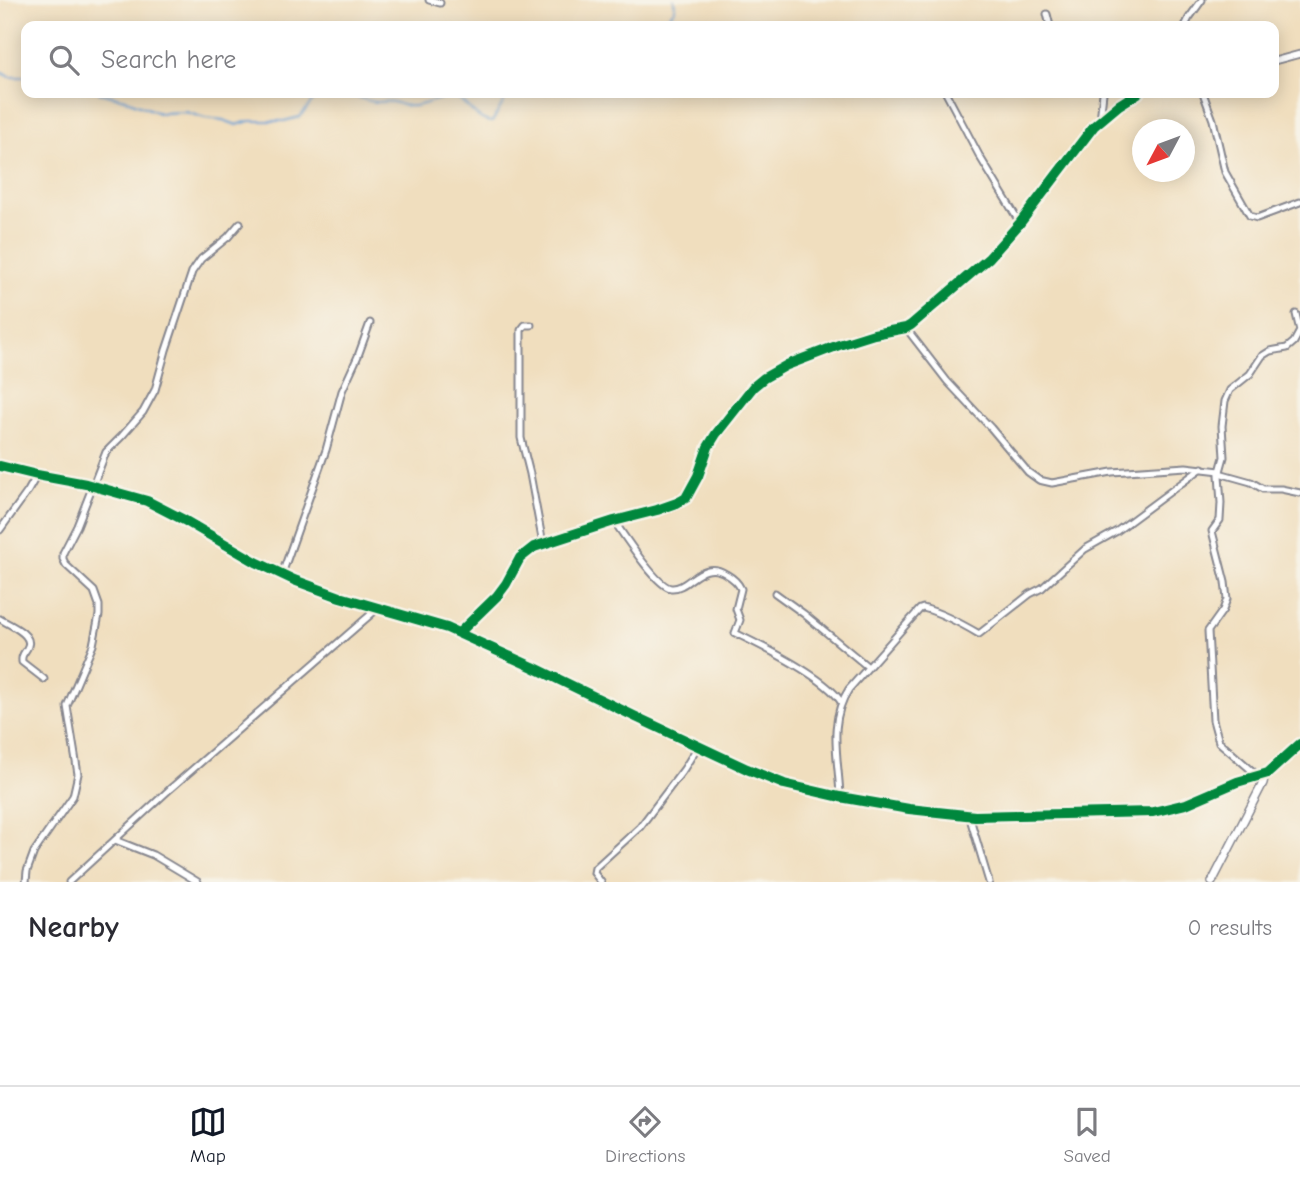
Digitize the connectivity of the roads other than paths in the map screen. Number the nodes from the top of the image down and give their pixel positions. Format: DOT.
graph roads {
  1 [pos="429,0"];
  2 [pos="1202,0"];
  3 [pos="440,3"];
  4 [pos="1046,14"];
  5 [pos="1048,21"];
  6 [pos="1188,21"];
  7 [pos="1300,54"];
  8 [pos="1279,60"];
  9 [pos="949,98"];
  10 [pos="1102,98"];
  11 [pos="1131,98"];
  12 [pos="1205,98"];
  13 [pos="1100,120"];
  14 [pos="1300,202"];
  15 [pos="240,223"];
  16 [pos="1020,223"];
  17 [pos="1296,314"];
  18 [pos="370,323"];
  19 [pos="531,326"];
  20 [pos="906,328"];
  21 [pos="0,466"];
  22 [pos="1202,468"];
  23 [pos="1220,472"];
  24 [pos="37,475"];
  25 [pos="92,485"];
  26 [pos="1300,493"];
  27 [pos="614,521"];
  28 [pos="0,530"];
  29 [pos="543,544"];
  30 [pos="282,574"];
  31 [pos="775,593"];
  32 [pos="377,609"];
  33 [pos="0,619"];
  34 [pos="459,634"];
  35 [pos="868,667"];
  36 [pos="44,679"];
  37 [pos="841,702"];
  38 [pos="1300,744"];
  39 [pos="698,746"];
  40 [pos="1261,775"];
  41 [pos="840,797"];
  42 [pos="969,815"];
  43 [pos="115,840"];
  44 [pos="26,882"];
  45 [pos="69,882"];
  46 [pos="198,882"];
  47 [pos="601,882"];
  48 [pos="989,882"];
  49 [pos="1212,882"];
  1 -- 3 [label="street"];
  2 -- 6 [label="street"];
  4 -- 5 [label="street"];
  7 -- 8 [label="street"];
  9 -- 16 [label="street"];
  10 -- 13 [label="street"];
  11 -- 13 [label="street"];
  12 -- 14 [label="street"];
  13 -- 16 [label="street"];
  15 -- 25 [label="street"];
  16 -- 20 [label="street"];
  17 -- 23 [label="street"];
  18 -- 30 [label="street"];
  19 -- 29 [label="street"];
  20 -- 22 [label="street"];
  20 -- 27 [label="street"];
  21 -- 24 [label="street"];
  22 -- 23 [label="street"];
  22 -- 35 [label="street"];
  23 -- 26 [label="street"];
  23 -- 40 [label="street"];
  24 -- 25 [label="street"];
  24 -- 28 [label="street"];
  25 -- 30 [label="street"];
  25 -- 44 [label="street"];
  27 -- 29 [label="street"];
  27 -- 37 [label="street"];
  29 -- 34 [label="street"];
  30 -- 32 [label="street"];
  31 -- 35 [label="street"];
  32 -- 34 [label="street"];
  32 -- 43 [label="street"];
  33 -- 36 [label="street"];
  34 -- 39 [label="street"];
  35 -- 37 [label="street"];
  37 -- 41 [label="street"];
  38 -- 40 [label="street"];
  39 -- 41 [label="street"];
  39 -- 47 [label="street"];
  40 -- 42 [label="street"];
  40 -- 49 [label="street"];
  41 -- 42 [label="street"];
  42 -- 48 [label="street"];
  43 -- 45 [label="street"];
  43 -- 46 [label="street"];
}
